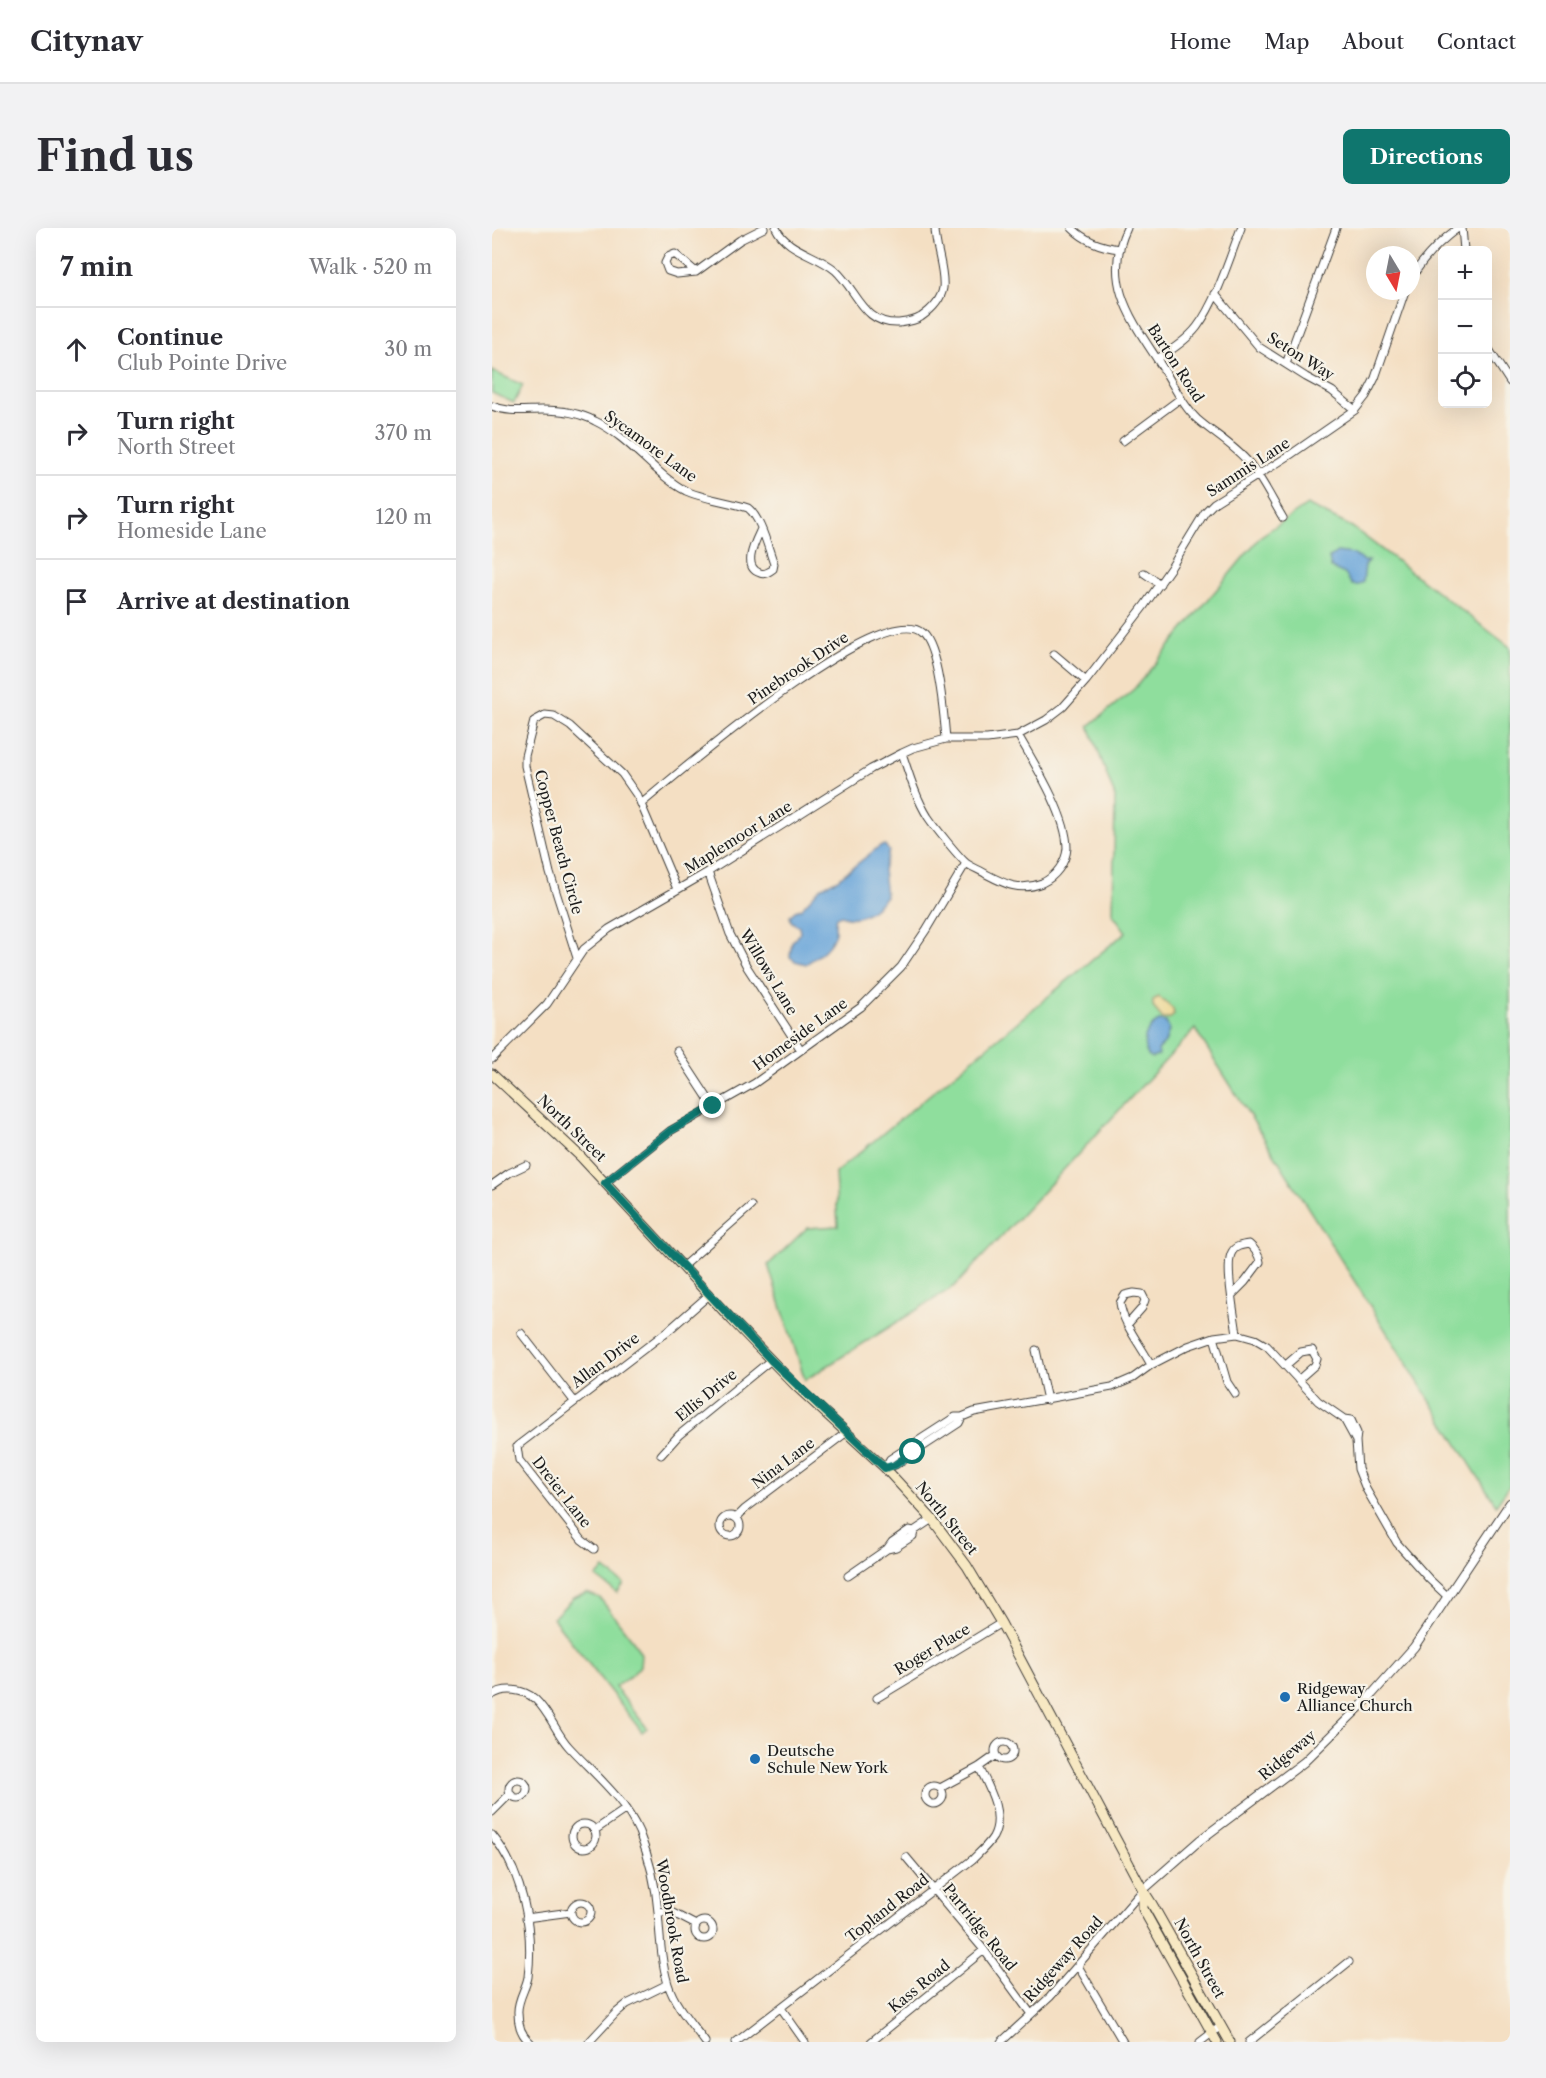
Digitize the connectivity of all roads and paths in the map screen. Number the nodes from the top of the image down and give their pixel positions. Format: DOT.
graph roads {
  1 [pos="764,228"];
  2 [pos="776,228"];
  3 [pos="935,228"];
  4 [pos="1072,228"];
  5 [pos="1127,228"];
  6 [pos="1241,228"];
  7 [pos="1336,228"];
  8 [pos="1460,228"];
  9 [pos="1463,246"];
  10 [pos="1120,249"];
  11 [pos="1420,264"];
  12 [pos="696,272"];
  13 [pos="1215,294"];
  14 [pos="1402,300"];
  15 [pos="1492,354"];
  16 [pos="1157,359"];
  17 [pos="1286,364"];
  18 [pos="1510,382"];
  19 [pos="1181,398"];
  20 [pos="492,406"];
  21 [pos="1355,410"];
  22 [pos="1123,441"];
  23 [pos="1258,476"];
  24 [pos="1282,518"];
  25 [pos="761,529"];
  26 [pos="1144,573"];
  27 [pos="1160,584"];
  28 [pos="1054,654"];
  29 [pos="1086,681"];
  30 [pos="1046,720"];
  31 [pos="1018,735"];
  32 [pos="946,739"];
  33 [pos="902,753"];
  34 [pos="641,804"];
  35 [pos="966,863"];
  36 [pos="708,872"];
  37 [pos="677,890"];
  38 [pos="577,958"];
  39 [pos="801,1050"];
  40 [pos="677,1051"];
  41 [pos="492,1059"];
  42 [pos="492,1074"];
  43 [pos="713,1106"];
  44 [pos="526,1165"];
  45 [pos="605,1183"];
  46 [pos="492,1185"];
  47 [pos="751,1206"];
  48 [pos="683,1266"];
  49 [pos="709,1295"];
  50 [pos="1232,1295"];
  51 [pos="1127,1325"];
  52 [pos="521,1333"];
  53 [pos="1237,1334"];
  54 [pos="1214,1337"];
  55 [pos="1036,1350"];
  56 [pos="771,1360"];
  57 [pos="1151,1365"];
  58 [pos="1286,1365"];
  59 [pos="1298,1380"];
  60 [pos="1235,1394"];
  61 [pos="1047,1400"];
  62 [pos="574,1401"];
  63 [pos="847,1432"];
  64 [pos="517,1446"];
  65 [pos="661,1455"];
  66 [pos="885,1468"];
  67 [pos="1510,1503"];
  68 [pos="737,1517"];
  69 [pos="932,1519"];
  70 [pos="594,1549"];
  71 [pos="848,1576"];
  72 [pos="1447,1596"];
  73 [pos="1001,1623"];
  74 [pos="492,1695"];
  75 [pos="877,1698"];
  76 [pos="996,1755"];
  77 [pos="979,1767"];
  78 [pos="940,1788"];
  79 [pos="510,1794"];
  80 [pos="626,1809"];
  81 [pos="492,1812"];
  82 [pos="595,1830"];
  83 [pos="492,1835"];
  84 [pos="906,1857"];
  85 [pos="933,1889"];
  86 [pos="1143,1890"];
  87 [pos="658,1911"];
  88 [pos="571,1912"];
  89 [pos="526,1918"];
  90 [pos="696,1925"];
  91 [pos="984,1950"];
  92 [pos="1349,1962"];
  93 [pos="1078,1966"];
  94 [pos="668,1984"];
  95 [pos="781,2008"];
  96 [pos="1031,2014"];
  97 [pos="1221,2026"];
  98 [pos="1212,2033"];
  99 [pos="1011,2039"];
  100 [pos="530,2042"];
  101 [pos="589,2042"];
  102 [pos="705,2042"];
  103 [pos="736,2042"];
  104 [pos="805,2042"];
  105 [pos="871,2042"];
  106 [pos="1001,2042"];
  107 [pos="1122,2042"];
  108 [pos="1200,2042"];
  109 [pos="1217,2042"];
  110 [pos="1230,2042"];
  111 [pos="1249,2042"];
  1 -- 12 [label="street"];
  2 -- 3 [label="street"];
  4 -- 10 [label="street"];
  5 -- 10 [label="street, Barton Road"];
  6 -- 13 [label="street"];
  7 -- 17 [label="street"];
  8 -- 9 [label="street"];
  8 -- 11 [label="street"];
  10 -- 16 [label="street, Barton Road"];
  13 -- 16 [label="street"];
  13 -- 17 [label="street, Seton Way"];
  14 -- 21 [label="street, Sammis Lane"];
  15 -- 18 [label="street"];
  16 -- 19 [label="street, Barton Road"];
  17 -- 21 [label="street, Seton Way"];
  19 -- 22 [label="street"];
  19 -- 23 [label="street, Barton Road"];
  20 -- 25 [label="street, Sycamore Lane"];
  21 -- 23 [label="street, Sammis Lane"];
  23 -- 24 [label="street, Barton Road"];
  23 -- 27 [label="street, Sammis Lane"];
  25 -- 25 [label="street, Sycamore Lane"];
  26 -- 27 [label="street"];
  27 -- 29 [label="street, Sammis Lane"];
  28 -- 29 [label="street"];
  29 -- 30 [label="street, Sammis Lane"];
  30 -- 31 [label="street, Maplemoor Lane"];
  31 -- 32 [label="street, Maplemoor Lane"];
  31 -- 35 [label="street"];
  32 -- 33 [label="street, Maplemoor Lane"];
  32 -- 34 [label="street, Pinebrook Drive"];
  33 -- 35 [label="street"];
  33 -- 36 [label="street, Maplemoor Lane"];
  34 -- 37 [label="street, Copper Beach Circle"];
  34 -- 38 [label="street, Copper Beach Circle"];
  35 -- 39 [label="street, Homeside Lane"];
  36 -- 37 [label="street, Maplemoor Lane"];
  36 -- 39 [label="street, Willows Lane"];
  37 -- 38 [label="street, Maplemoor Lane"];
  38 -- 41 [label="street, Maplemoor Lane"];
  39 -- 43 [label="street, Homeside Lane"];
  40 -- 43 [label="street"];
  42 -- 45 [label="main road, North Street"];
  43 -- 45 [label="street, Homeside Lane"];
  44 -- 46 [label="street"];
  45 -- 48 [label="main road, North Street"];
  47 -- 48 [label="street"];
  48 -- 49 [label="main road, North Street"];
  49 -- 56 [label="main road, North Street"];
  49 -- 62 [label="street, Allan Drive"];
  50 -- 50 [label="street"];
  50 -- 53 [label="street"];
  51 -- 51 [label="street"];
  51 -- 57 [label="street"];
  52 -- 62 [label="street"];
  53 -- 54 [label="street"];
  53 -- 58 [label="street"];
  54 -- 57 [label="street"];
  54 -- 60 [label="street"];
  55 -- 61 [label="street"];
  56 -- 63 [label="main road, North Street"];
  56 -- 65 [label="street, Ellis Drive"];
  57 -- 61 [label="street"];
  58 -- 59 [label="street"];
  58 -- 59 [label="street"];
  59 -- 72 [label="street"];
  61 -- 66 [label="street"];
  62 -- 64 [label="street, Allan Drive"];
  63 -- 66 [label="main road, North Street"];
  63 -- 68 [label="street, Nina Lane"];
  64 -- 70 [label="street, Dreier Lane"];
  66 -- 69 [label="main road, North Street"];
  67 -- 72 [label="street, Ridgeway"];
  69 -- 71 [label="street"];
  69 -- 73 [label="main road, North Street"];
  72 -- 86 [label="street, Ridgeway"];
  73 -- 75 [label="street, Roger Place"];
  73 -- 86 [label="main road, North Street"];
  74 -- 80 [label="street, Woodbrook Road"];
  76 -- 77 [label="street"];
  77 -- 78 [label="street"];
  77 -- 85 [label="street, Topland Road"];
  79 -- 81 [label="street"];
  80 -- 82 [label="street"];
  80 -- 87 [label="street, Woodbrook Road"];
  83 -- 89 [label="street"];
  84 -- 85 [label="street, Partridge Road"];
  85 -- 91 [label="street, Partridge Road"];
  85 -- 95 [label="street, Topland Road"];
  86 -- 93 [label="street, Ridgeway Road"];
  86 -- 97 [label="main road, North Street"];
  86 -- 98 [label="main road, North Street"];
  87 -- 90 [label="street"];
  87 -- 94 [label="street, Woodbrook Road"];
  88 -- 89 [label="street"];
  89 -- 100 [label="street"];
  91 -- 96 [label="street, Partridge Road"];
  91 -- 105 [label="street, Kass Road"];
  92 -- 111 [label="street"];
  93 -- 96 [label="street, Ridgeway Road"];
  93 -- 107 [label="street"];
  94 -- 101 [label="street"];
  94 -- 102 [label="street, Woodbrook Road"];
  95 -- 103 [label="street, Topland Road"];
  95 -- 104 [label="street"];
  96 -- 99 [label="street, Ridgeway Road"];
  97 -- 98 [label="street"];
  97 -- 110 [label="main road, North Street"];
  98 -- 108 [label="street"];
  98 -- 109 [label="main road, North Street"];
  99 -- 106 [label="street, Ridgeway Road"];
}
